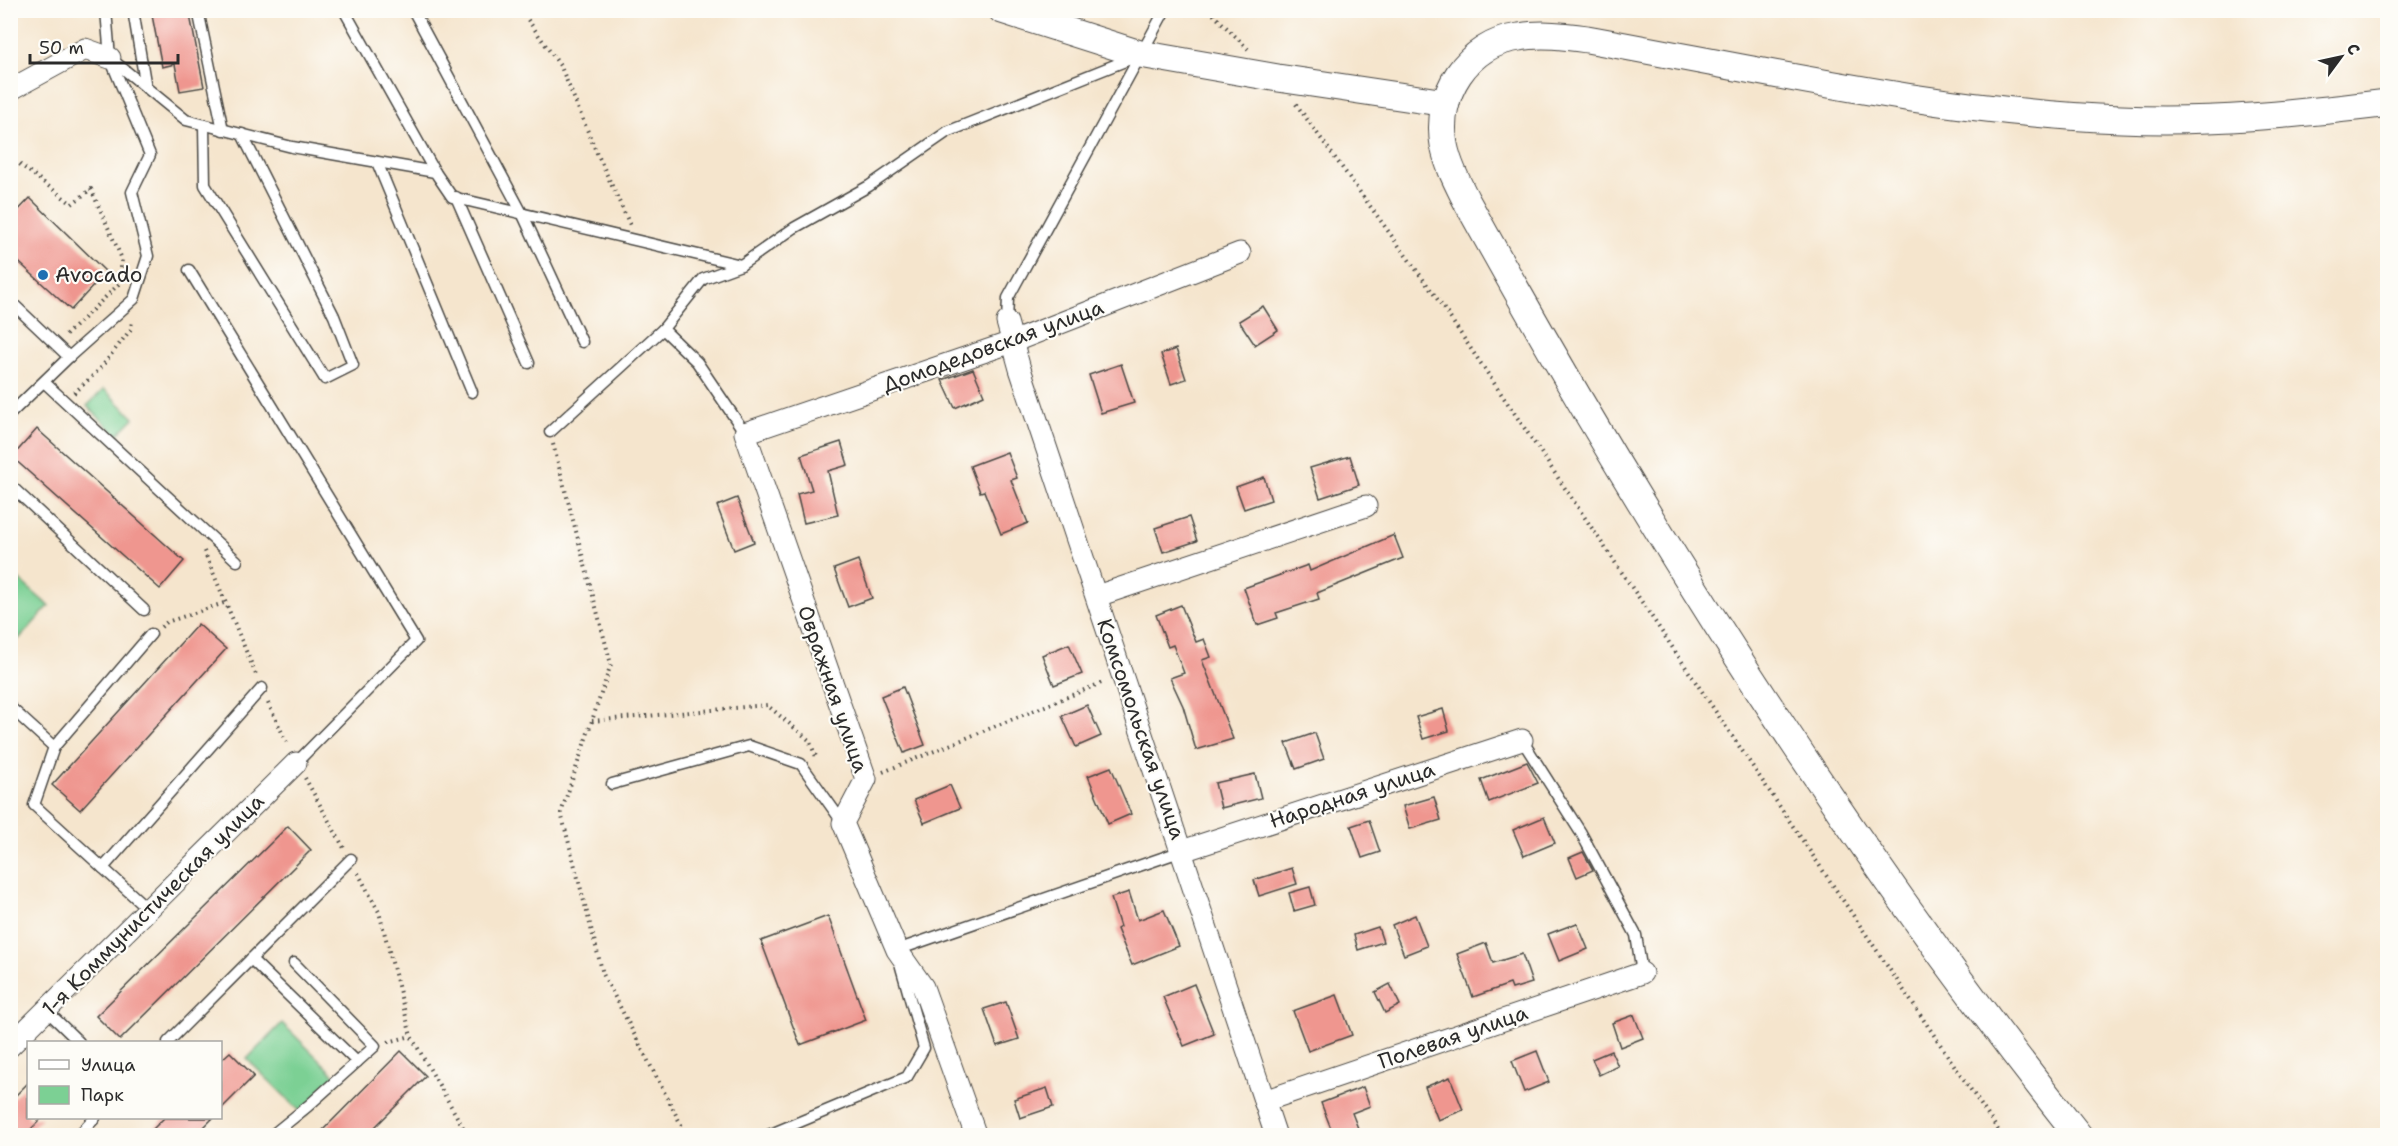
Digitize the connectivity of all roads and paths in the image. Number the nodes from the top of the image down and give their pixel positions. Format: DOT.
graph roads {
  1 [pos="106,10"];
  2 [pos="133,10"];
  3 [pos="198,10"];
  4 [pos="344,10"];
  5 [pos="413,10"];
  6 [pos="521,10"];
  7 [pos="1002,10"];
  8 [pos="1165,10"];
  9 [pos="1209,10"];
  10 [pos="1140,54"];
  11 [pos="110,58"];
  12 [pos="1278,78"];
  13 [pos="146,88"];
  14 [pos="10,90"];
  15 [pos="1446,103"];
  16 [pos="2388,103"];
  17 [pos="204,125"];
  18 [pos="223,130"];
  19 [pos="242,134"];
  20 [pos="10,157"];
  21 [pos="377,162"];
  22 [pos="435,172"];
  23 [pos="456,197"];
  24 [pos="523,215"];
  25 [pos="637,240"];
  26 [pos="1240,253"];
  27 [pos="741,265"];
  28 [pos="189,270"];
  29 [pos="134,299"];
  30 [pos="10,301"];
  31 [pos="663,329"];
  32 [pos="1009,332"];
  33 [pos="582,342"];
  34 [pos="56,345"];
  35 [pos="69,357"];
  36 [pos="529,363"];
  37 [pos="44,382"];
  38 [pos="472,392"];
  39 [pos="64,401"];
  40 [pos="10,414"];
  41 [pos="549,432"];
  42 [pos="745,433"];
  43 [pos="10,486"];
  44 [pos="1366,506"];
  45 [pos="237,561"];
  46 [pos="213,575"];
  47 [pos="220,593"];
  48 [pos="1097,596"];
  49 [pos="224,603"];
  50 [pos="144,610"];
  51 [pos="167,622"];
  52 [pos="151,634"];
  53 [pos="1123,674"];
  54 [pos="262,688"];
  55 [pos="10,706"];
  56 [pos="1522,740"];
  57 [pos="54,747"];
  58 [pos="296,763"];
  59 [pos="866,779"];
  60 [pos="612,784"];
  61 [pos="843,823"];
  62 [pos="1182,851"];
  63 [pos="351,859"];
  64 [pos="103,868"];
  65 [pos="149,910"];
  66 [pos="897,950"];
  67 [pos="251,959"];
  68 [pos="294,963"];
  69 [pos="1642,973"];
  70 [pos="47,1011"];
  71 [pos="411,1036"];
  72 [pos="78,1041"];
  73 [pos="169,1041"];
  74 [pos="10,1046"];
  75 [pos="375,1046"];
  76 [pos="357,1062"];
  77 [pos="1264,1101"];
  78 [pos="94,1119"];
  79 [pos="78,1136"];
  80 [pos="271,1136"];
  81 [pos="468,1136"];
  82 [pos="766,1136"];
  83 [pos="976,1136"];
  84 [pos="1276,1136"];
  85 [pos="2002,1136"];
  86 [pos="2079,1136"];
  1 -- 11 [label="lane"];
  2 -- 13 [label="lane"];
  3 -- 18 [label="lane"];
  4 -- 22 [label="lane"];
  5 -- 24 [label="lane"];
  6 -- 25 [label="path"];
  7 -- 10 [label="street"];
  8 -- 10 [label="lane"];
  9 -- 12 [label="path"];
  10 -- 12 [label="street"];
  10 -- 27 [label="lane"];
  10 -- 32 [label="lane"];
  11 -- 13 [label="lane"];
  11 -- 14 [label="street"];
  11 -- 29 [label="lane"];
  12 -- 15 [label="street"];
  12 -- 85 [label="path"];
  13 -- 17 [label="lane"];
  15 -- 16 [label="street"];
  15 -- 86 [label="street"];
  17 -- 18 [label="lane"];
  17 -- 19 [label="lane"];
  18 -- 19 [label="lane"];
  19 -- 21 [label="lane"];
  20 -- 34 [label="path"];
  21 -- 22 [label="lane"];
  21 -- 38 [label="lane"];
  22 -- 23 [label="lane"];
  23 -- 24 [label="lane"];
  23 -- 36 [label="lane"];
  24 -- 25 [label="lane"];
  24 -- 33 [label="lane"];
  25 -- 27 [label="lane"];
  26 -- 32 [label="street, Домодедовская улица"];
  27 -- 31 [label="lane"];
  28 -- 58 [label="lane"];
  29 -- 35 [label="lane"];
  29 -- 39 [label="path"];
  30 -- 34 [label="lane"];
  31 -- 41 [label="lane"];
  31 -- 42 [label="lane"];
  32 -- 42 [label="street, Домодедовская улица"];
  32 -- 48 [label="street, Комсомольская улица"];
  34 -- 35 [label="lane"];
  35 -- 37 [label="lane"];
  37 -- 39 [label="lane"];
  37 -- 40 [label="lane"];
  39 -- 45 [label="lane"];
  42 -- 59 [label="street, Овражная улица"];
  43 -- 50 [label="lane"];
  44 -- 48 [label="street"];
  46 -- 47 [label="path"];
  48 -- 53 [label="street, Комсомольская улица"];
  49 -- 51 [label="path"];
  52 -- 57 [label="lane"];
  53 -- 59 [label="path"];
  53 -- 62 [label="street, Комсомольская улица"];
  54 -- 64 [label="lane"];
  55 -- 57 [label="lane"];
  56 -- 62 [label="street, Народная улица"];
  56 -- 69 [label="lane"];
  57 -- 64 [label="lane"];
  58 -- 63 [label="path"];
  58 -- 65 [label="street, 1-я Коммунистическая улица"];
  59 -- 61 [label="street, Овражная улица"];
  60 -- 61 [label="lane"];
  61 -- 66 [label="street"];
  62 -- 66 [label="lane"];
  62 -- 77 [label="street, Комсомольская улица"];
  63 -- 67 [label="lane"];
  63 -- 71 [label="path"];
  64 -- 65 [label="lane"];
  65 -- 70 [label="street, 1-я Коммунистическая улица"];
  66 -- 82 [label="lane"];
  66 -- 83 [label="street"];
  67 -- 73 [label="lane"];
  67 -- 76 [label="lane"];
  68 -- 75 [label="lane"];
  69 -- 77 [label="street, Полевая улица"];
  70 -- 72 [label="lane"];
  70 -- 74 [label="street, 1-я Коммунистическая улица"];
  71 -- 75 [label="path"];
  71 -- 81 [label="path"];
  75 -- 76 [label="lane"];
  76 -- 80 [label="lane"];
  77 -- 84 [label="street, Комсомольская улица"];
  78 -- 79 [label="lane"];
}
